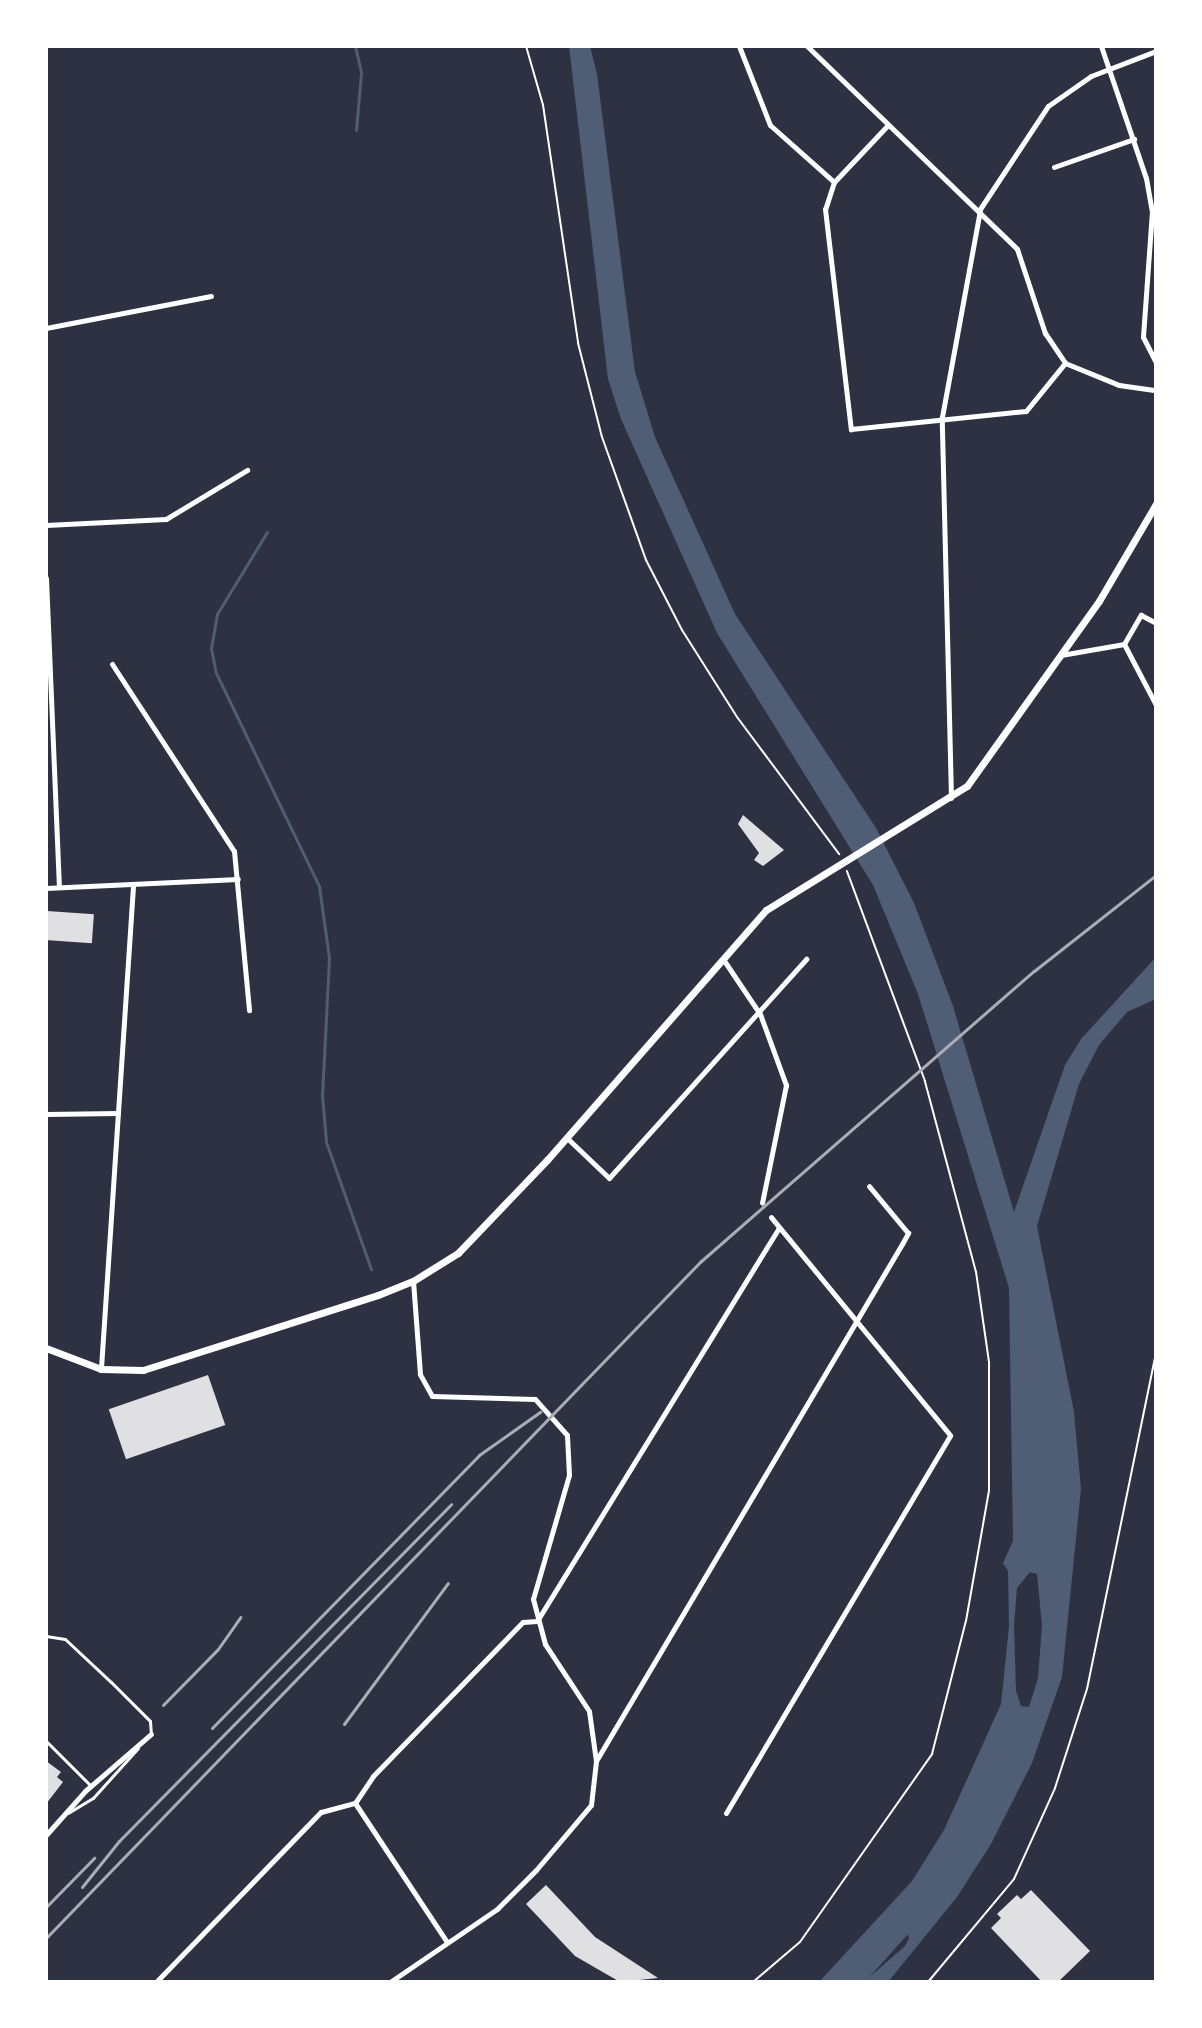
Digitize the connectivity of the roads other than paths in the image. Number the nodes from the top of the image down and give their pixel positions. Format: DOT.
graph roads {
  1 [pos="739,46"];
  2 [pos="807,46"];
  3 [pos="1101,46"];
  4 [pos="1156,51"];
  5 [pos="1111,66"];
  6 [pos="887,126"];
  7 [pos="1134,139"];
  8 [pos="1054,167"];
  9 [pos="834,182"];
  10 [pos="980,209"];
  11 [pos="211,296"];
  12 [pos="46,328"];
  13 [pos="1065,363"];
  14 [pos="1156,363"];
  15 [pos="1156,390"];
  16 [pos="942,417"];
  17 [pos="247,470"];
  18 [pos="1156,504"];
  19 [pos="46,525"];
  20 [pos="46,578"];
  21 [pos="1156,623"];
  22 [pos="1124,644"];
  23 [pos="1061,655"];
  24 [pos="112,664"];
  25 [pos="1156,705"];
  26 [pos="951,800"];
  27 [pos="238,879"];
  28 [pos="133,884"];
  29 [pos="59,887"];
  30 [pos="46,888"];
  31 [pos="806,959"];
  32 [pos="725,962"];
  33 [pos="249,1010"];
  34 [pos="760,1014"];
  35 [pos="118,1113"];
  36 [pos="46,1114"];
  37 [pos="567,1138"];
  38 [pos="869,1186"];
  39 [pos="761,1201"];
  40 [pos="771,1217"];
  41 [pos="779,1227"];
  42 [pos="413,1281"];
  43 [pos="856,1322"];
  44 [pos="46,1348"];
  45 [pos="101,1369"];
  46 [pos="537,1621"];
  47 [pos="46,1636"];
  48 [pos="151,1734"];
  49 [pos="46,1741"];
  50 [pos="138,1748"];
  51 [pos="596,1761"];
  52 [pos="91,1786"];
  53 [pos="355,1803"];
  54 [pos="726,1813"];
  55 [pos="58,1819"];
  56 [pos="46,1835"];
  57 [pos="447,1942"];
  58 [pos="156,1982"];
  59 [pos="390,1982"];
  1 -- 9 [label="street"];
  2 -- 6 [label="street"];
  3 -- 5 [label="street"];
  4 -- 5 [label="street"];
  5 -- 7 [label="street"];
  5 -- 10 [label="street"];
  6 -- 9 [label="street"];
  6 -- 10 [label="street"];
  7 -- 8 [label="street"];
  7 -- 14 [label="street"];
  9 -- 16 [label="street"];
  10 -- 13 [label="street"];
  10 -- 16 [label="street"];
  11 -- 12 [label="street"];
  13 -- 15 [label="street"];
  13 -- 16 [label="street"];
  16 -- 26 [label="street"];
  17 -- 19 [label="street"];
  18 -- 23 [label="main road"];
  20 -- 29 [label="street"];
  21 -- 22 [label="street"];
  22 -- 23 [label="street"];
  22 -- 25 [label="street"];
  23 -- 26 [label="main road"];
  24 -- 27 [label="street"];
  26 -- 32 [label="main road"];
  27 -- 28 [label="street"];
  27 -- 33 [label="street"];
  28 -- 29 [label="street"];
  28 -- 35 [label="street"];
  29 -- 30 [label="street"];
  31 -- 34 [label="street"];
  32 -- 34 [label="street"];
  32 -- 37 [label="main road"];
  34 -- 37 [label="street"];
  34 -- 39 [label="street"];
  35 -- 36 [label="street"];
  35 -- 45 [label="street"];
  37 -- 42 [label="main road"];
  38 -- 43 [label="street"];
  40 -- 41 [label="street"];
  41 -- 43 [label="street"];
  41 -- 46 [label="street"];
  42 -- 45 [label="main road"];
  42 -- 46 [label="street"];
  43 -- 51 [label="street"];
  43 -- 54 [label="street"];
  44 -- 45 [label="main road"];
  46 -- 51 [label="street"];
  46 -- 53 [label="street"];
  47 -- 48 [label="lane"];
  48 -- 50 [label="street"];
  49 -- 52 [label="lane"];
  50 -- 52 [label="street"];
  50 -- 55 [label="lane"];
  51 -- 57 [label="street"];
  52 -- 55 [label="street"];
  53 -- 57 [label="street"];
  53 -- 58 [label="street"];
  55 -- 56 [label="street"];
  57 -- 59 [label="street"];
}
